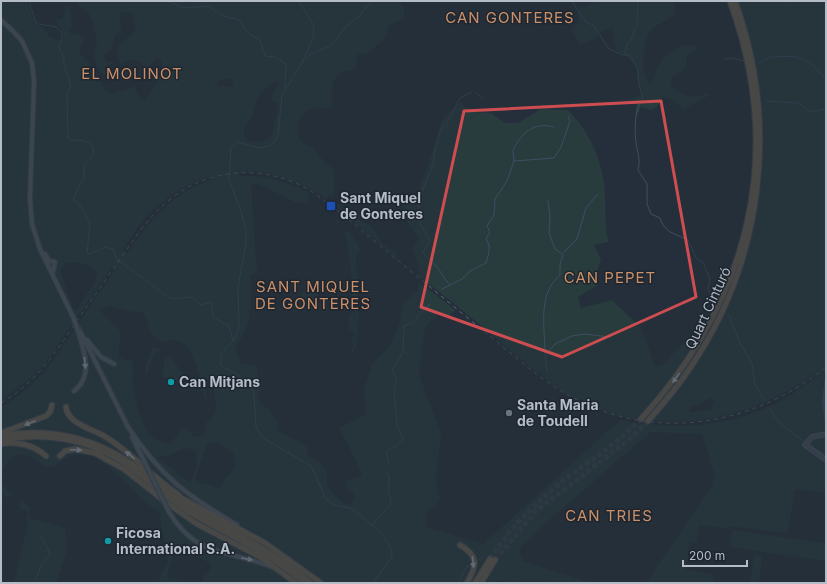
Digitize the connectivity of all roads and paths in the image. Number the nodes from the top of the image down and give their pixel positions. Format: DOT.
graph roads {
  1 [pos="730,1"];
  2 [pos="736,1"];
  3 [pos="1,19"];
  4 [pos="44,254"];
  5 [pos="52,268"];
  6 [pos="56,282"];
  7 [pos="71,314"];
  8 [pos="79,331"];
  9 [pos="114,364"];
  10 [pos="74,391"];
  11 [pos="52,405"];
  12 [pos="66,407"];
  13 [pos="641,419"];
  14 [pos="648,420"];
  15 [pos="128,426"];
  16 [pos="1,433"];
  17 [pos="825,434"];
  18 [pos="1,436"];
  19 [pos="1,440"];
  20 [pos="1,444"];
  21 [pos="46,456"];
  22 [pos="60,456"];
  23 [pos="826,460"];
  24 [pos="139,469"];
  25 [pos="194,504"];
  26 [pos="192,520"];
  27 [pos="244,542"];
  28 [pos="265,543"];
  29 [pos="460,545"];
  30 [pos="289,577"];
  31 [pos="482,582"];
  32 [pos="296,583"];
  33 [pos="305,583"];
  34 [pos="311,583"];
  35 [pos="321,583"];
  36 [pos="467,583"];
  37 [pos="473,583"];
  1 -- 13 [label="highway, Quart Cinturó, one-way"];
  2 -- 14 [label="highway, Quart Cinturó"];
  3 -- 4 [label="main road"];
  3 -- 6 [label="main road"];
  4 -- 5 [label="main road"];
  4 -- 5 [label="main road"];
  5 -- 6 [label="main road"];
  5 -- 7 [label="main road"];
  6 -- 7 [label="main road"];
  7 -- 8 [label="main road, bridge"];
  8 -- 9 [label="main road"];
  8 -- 10 [label="main road, one-way"];
  8 -- 15 [label="main road"];
  11 -- 16 [label="highway, one-way"];
  25 -- 12 [label="highway, one-way"];
  15 -- 28 [label="main road"];
  15 -- 30 [label="main road, one-way, bridge"];
  17 -- 23 [label="main road"];
  18 -- 24 [label="highway"];
  19 -- 27 [label="highway"];
  20 -- 21 [label="highway"];
  22 -- 26 [label="highway, one-way"];
  24 -- 25 [label="highway"];
  24 -- 34 [label="highway"];
  25 -- 28 [label="highway"];
  26 -- 27 [label="highway"];
  26 -- 30 [label="highway"];
  27 -- 33 [label="highway"];
  28 -- 35 [label="highway"];
  29 -- 36 [label="highway, one-way"];
  30 -- 32 [label="highway"];
  31 -- 37 [label="highway"];
}
